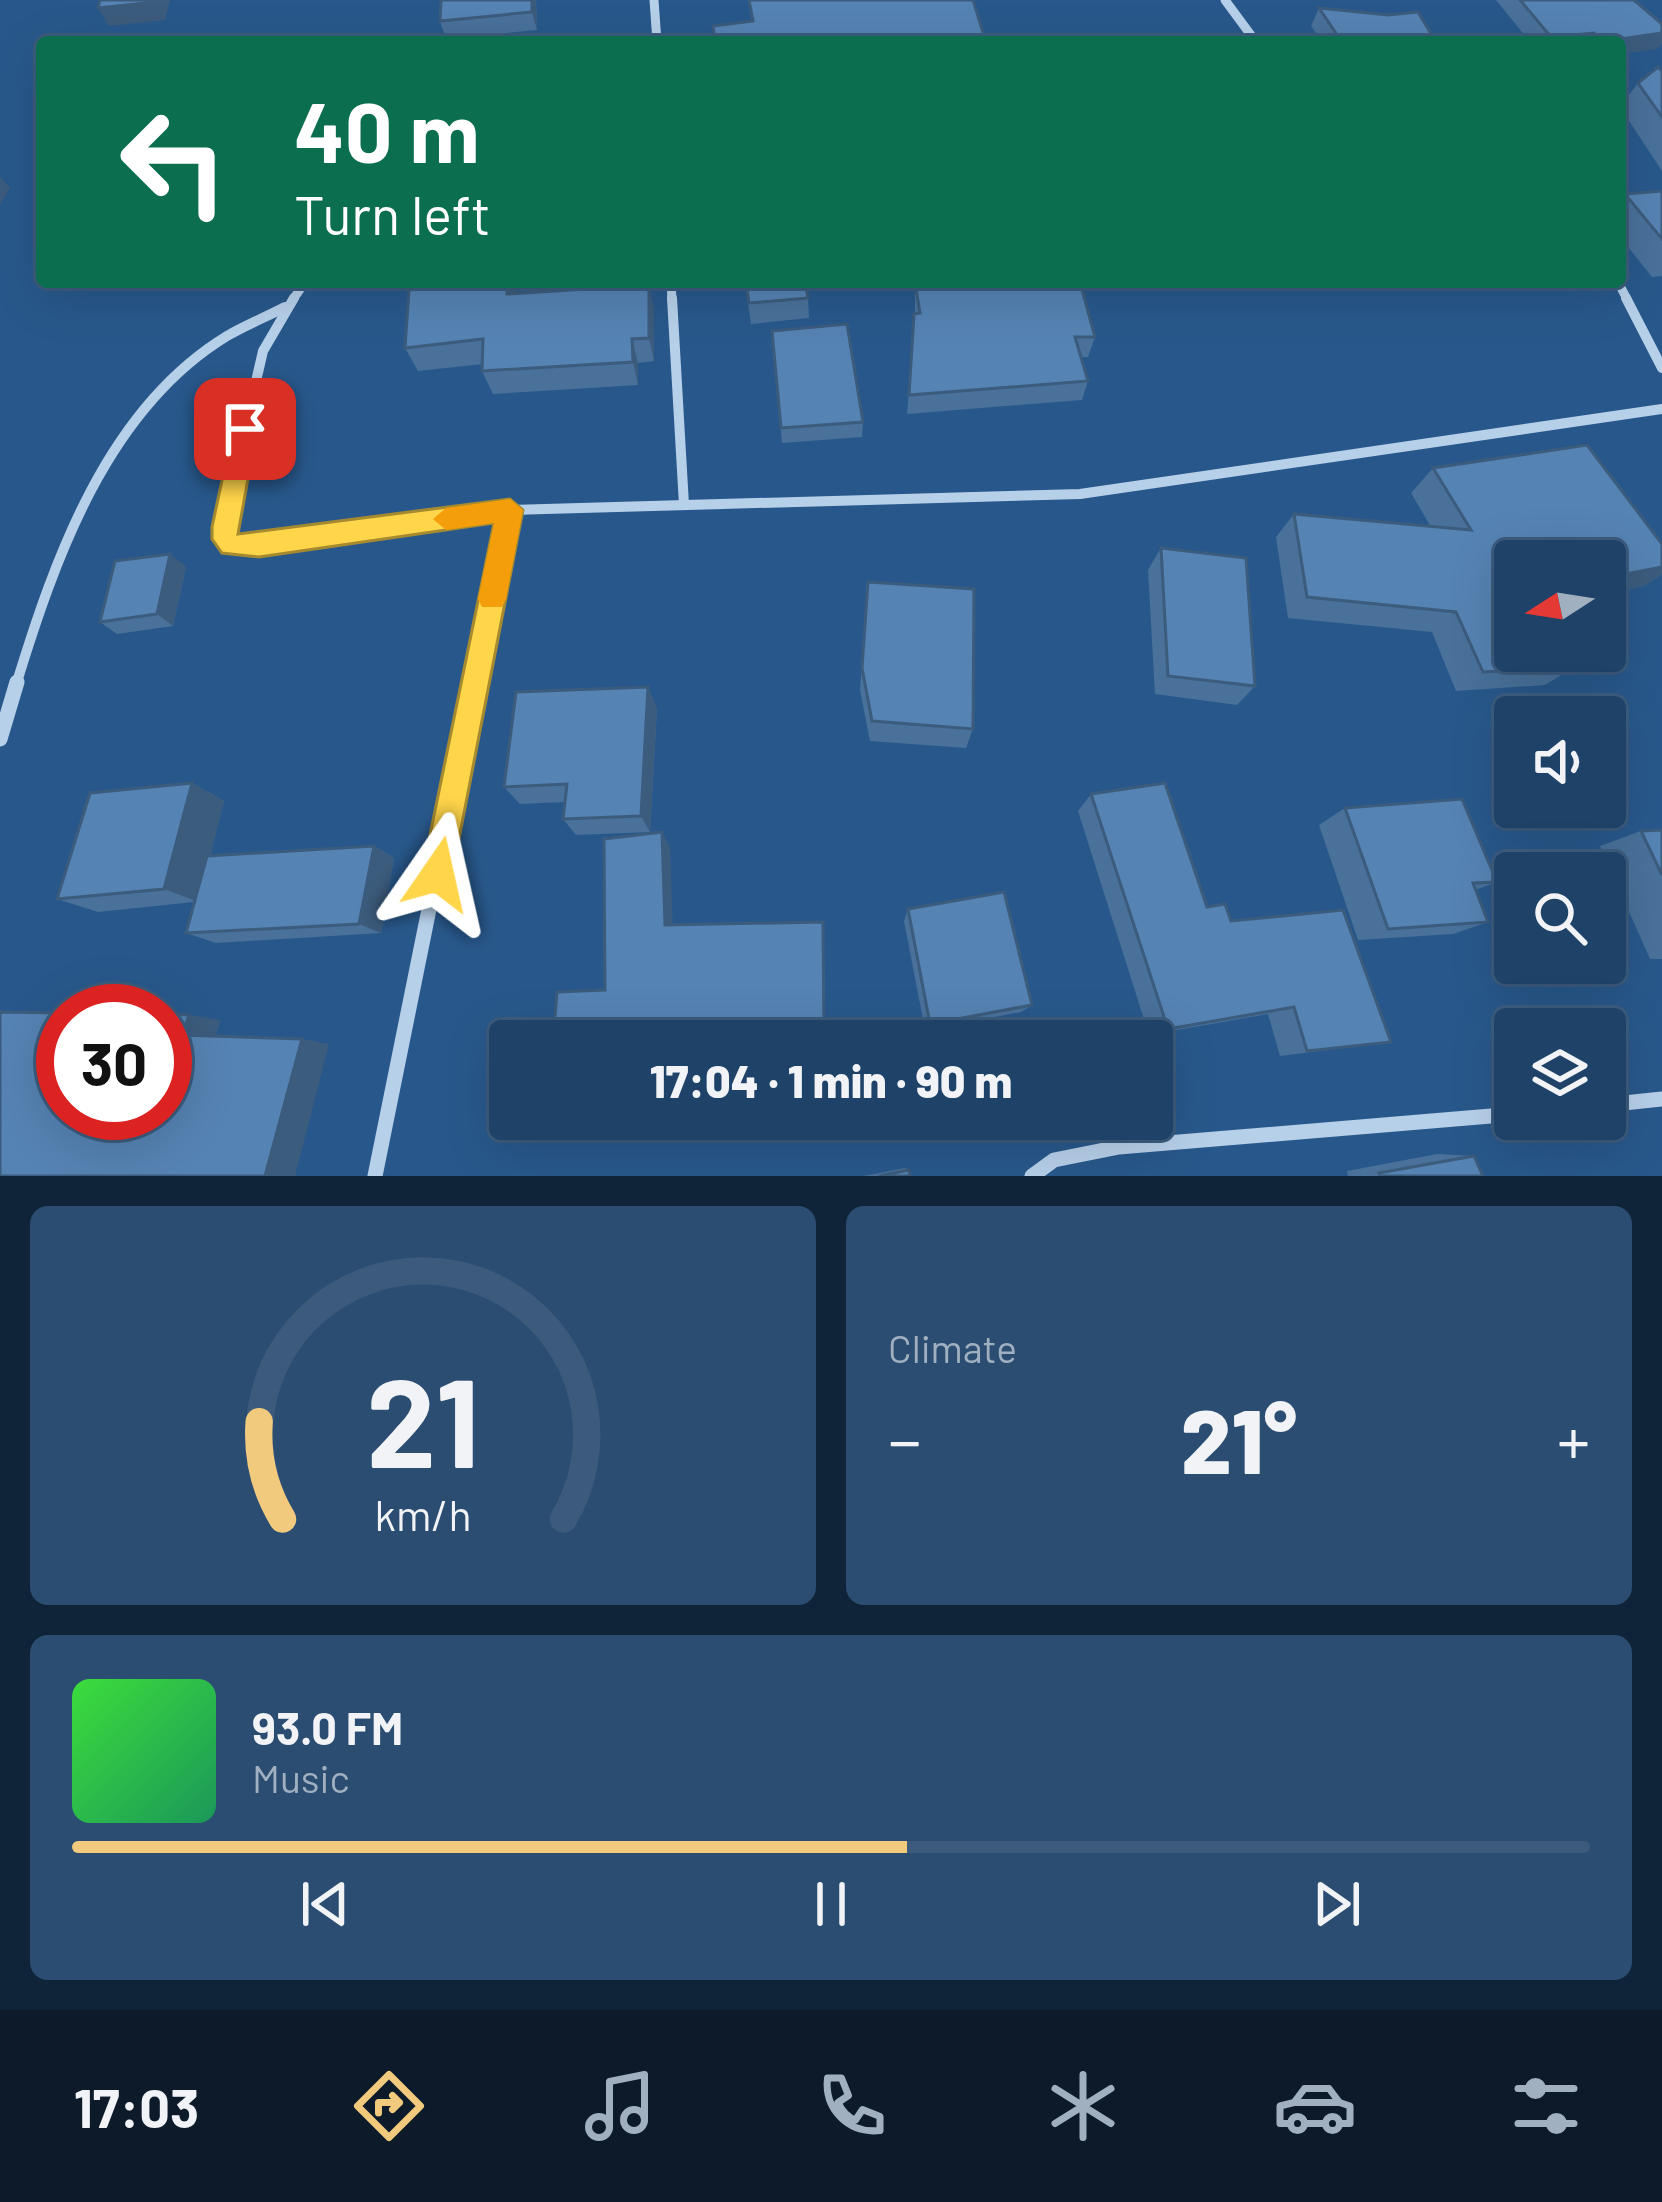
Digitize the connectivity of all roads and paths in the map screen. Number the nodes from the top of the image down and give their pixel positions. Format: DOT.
graph roads {
  1 [pos="654,0"];
  2 [pos="1226,0"];
  3 [pos="657,36"];
  4 [pos="1252,36"];
  5 [pos="300,288"];
  6 [pos="671,288"];
  7 [pos="1621,288"];
  8 [pos="285,307"];
  9 [pos="1662,368"];
  10 [pos="1662,409"];
  11 [pos="685,505"];
  12 [pos="510,510"];
  13 [pos="0,739"];
  14 [pos="1662,1100"];
  15 [pos="1626,1103"];
  16 [pos="1494,1116"];
  17 [pos="374,1176"];
  18 [pos="1032,1176"];
  1 -- 3 [label="street"];
  2 -- 4 [label="street"];
  5 -- 8 [label="street"];
  6 -- 11 [label="street"];
  7 -- 9 [label="street"];
  8 -- 12 [label="street"];
  8 -- 13 [label="street"];
  10 -- 11 [label="street"];
  11 -- 12 [label="street"];
  12 -- 17 [label="street"];
  14 -- 15 [label="street"];
  16 -- 18 [label="street"];
}
